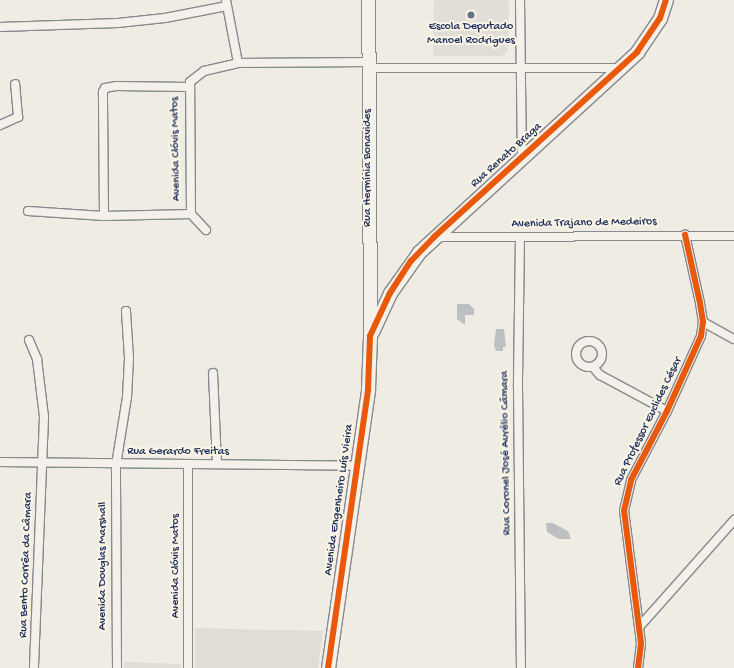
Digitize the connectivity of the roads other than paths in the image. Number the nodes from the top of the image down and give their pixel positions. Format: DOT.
graph roads {
  1 [pos="368,0"];
  2 [pos="520,0"];
  3 [pos="666,0"];
  4 [pos="226,3"];
  5 [pos="0,27"];
  6 [pos="238,63"];
  7 [pos="368,65"];
  8 [pos="520,68"];
  9 [pos="620,68"];
  10 [pos="15,84"];
  11 [pos="189,87"];
  12 [pos="0,126"];
  13 [pos="522,158"];
  14 [pos="28,211"];
  15 [pos="191,214"];
  16 [pos="104,216"];
  17 [pos="206,230"];
  18 [pos="685,235"];
  19 [pos="734,236"];
  20 [pos="434,237"];
  21 [pos="520,237"];
  22 [pos="126,311"];
  23 [pos="703,322"];
  24 [pos="370,336"];
  25 [pos="734,339"];
  26 [pos="29,340"];
  27 [pos="593,366"];
  28 [pos="213,373"];
  29 [pos="667,411"];
  30 [pos="0,462"];
  31 [pos="43,463"];
  32 [pos="116,464"];
  33 [pos="218,464"];
  34 [pos="188,465"];
  35 [pos="356,466"];
  36 [pos="734,520"];
  37 [pos="640,626"];
  38 [pos="34,668"];
  39 [pos="117,668"];
  40 [pos="188,668"];
  41 [pos="328,668"];
  42 [pos="521,668"];
  43 [pos="638,668"];
  1 -- 7 [label="main road, Rua Hermínia Bonavides"];
  2 -- 8 [label="street"];
  3 -- 9 [label="main road, Rua Renato Braga"];
  4 -- 5 [label="street"];
  4 -- 6 [label="street"];
  6 -- 7 [label="street, Avenida Clóvis Matos"];
  6 -- 11 [label="street, Avenida Clóvis Matos"];
  7 -- 8 [label="street, Avenida Clóvis Matos"];
  7 -- 24 [label="main road, Rua Hermínia Bonavides"];
  8 -- 9 [label="street, Avenida Clóvis Matos"];
  8 -- 13 [label="street"];
  9 -- 13 [label="main road, Rua Renato Braga"];
  10 -- 12 [label="street"];
  11 -- 15 [label="street, Avenida Clóvis Matos"];
  11 -- 16 [label="street"];
  13 -- 20 [label="main road, Rua Renato Braga"];
  14 -- 16 [label="street"];
  15 -- 16 [label="street"];
  15 -- 17 [label="street, Avenida Clóvis Matos"];
  18 -- 19 [label="street, Avenida Trajano de Medeiros"];
  18 -- 21 [label="street, Avenida Trajano de Medeiros"];
  18 -- 23 [label="street, Rua Professor Euclides César"];
  20 -- 21 [label="street, Avenida Trajano de Medeiros"];
  20 -- 24 [label="main road, Rua Renato Braga"];
  21 -- 42 [label="street, Rua Coronel José Aurélio Câmara"];
  22 -- 32 [label="street, Avenida Douglas Marshall"];
  23 -- 25 [label="street"];
  23 -- 29 [label="street, Rua Professor Euclides César"];
  24 -- 35 [label="main road, Avenida Engenheiro Luís Vieira"];
  26 -- 31 [label="street, Rua Bento Corrêa da Câmara"];
  27 -- 29 [label="street"];
  28 -- 33 [label="street"];
  29 -- 37 [label="street, Rua Professor Euclides César"];
  30 -- 31 [label="street, Rua Gerardo Freitas"];
  31 -- 32 [label="street, Rua Gerardo Freitas"];
  31 -- 38 [label="street, Rua Bento Corrêa da Câmara"];
  32 -- 34 [label="street, Rua Gerardo Freitas"];
  32 -- 39 [label="street, Avenida Douglas Marshall"];
  33 -- 34 [label="street, Rua Gerardo Freitas"];
  33 -- 35 [label="street, Rua Gerardo Freitas"];
  34 -- 40 [label="street, Avenida Clóvis Matos"];
  35 -- 41 [label="main road, Avenida Engenheiro Luís Vieira"];
  36 -- 37 [label="street"];
  37 -- 43 [label="street, Rua Professor Euclides César"];
}
